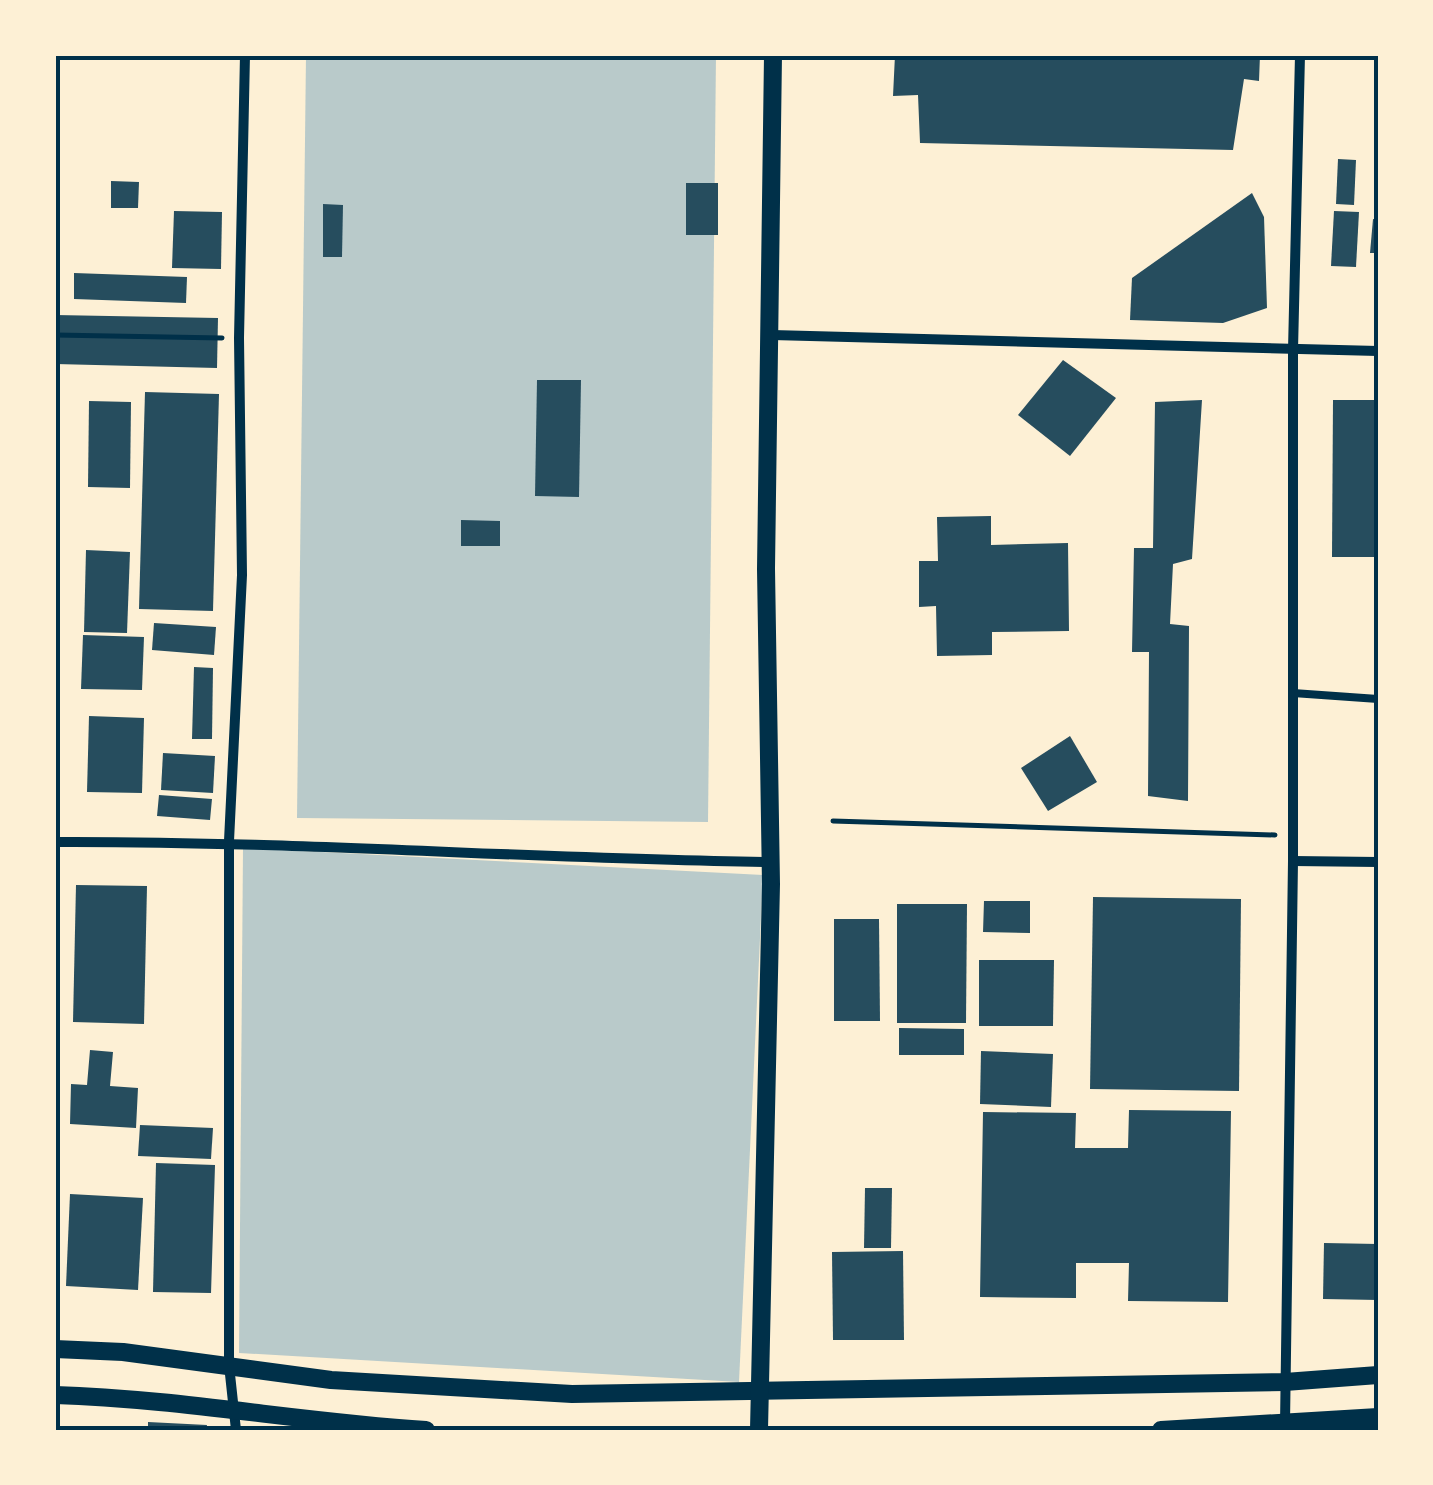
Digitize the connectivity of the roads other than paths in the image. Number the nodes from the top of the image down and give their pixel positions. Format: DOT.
graph roads {
  1 [pos="245,55"];
  2 [pos="773,55"];
  3 [pos="1300,55"];
  4 [pos="772,335"];
  5 [pos="1293,350"];
  6 [pos="1378,351"];
  7 [pos="1293,693"];
  8 [pos="1378,699"];
  9 [pos="229,841"];
  10 [pos="55,842"];
  11 [pos="770,862"];
  12 [pos="1293,862"];
  13 [pos="1378,862"];
  14 [pos="55,1349"];
  15 [pos="228,1366"];
  16 [pos="1378,1375"];
  17 [pos="1285,1382"];
  18 [pos="759,1389"];
  19 [pos="55,1395"];
  20 [pos="237,1410"];
  21 [pos="1378,1417"];
  22 [pos="1285,1427"];
  23 [pos="236,1430"];
  24 [pos="426,1430"];
  25 [pos="759,1430"];
  26 [pos="1161,1430"];
  1 -- 9 [label="street"];
  2 -- 4 [label="street"];
  3 -- 5 [label="street"];
  4 -- 5 [label="street"];
  4 -- 11 [label="street"];
  5 -- 6 [label="street"];
  5 -- 7 [label="street"];
  7 -- 8 [label="lane"];
  7 -- 12 [label="street"];
  9 -- 10 [label="street"];
  9 -- 11 [label="street"];
  9 -- 15 [label="street"];
  11 -- 18 [label="street"];
  12 -- 13 [label="street"];
  12 -- 17 [label="street"];
  14 -- 15 [label="street"];
  15 -- 18 [label="street"];
  15 -- 20 [label="street"];
  16 -- 17 [label="street"];
  17 -- 18 [label="street"];
  17 -- 22 [label="street"];
  18 -- 25 [label="street"];
  19 -- 20 [label="street"];
  20 -- 23 [label="street"];
  20 -- 24 [label="street"];
  21 -- 22 [label="street"];
  22 -- 26 [label="street"];
}
